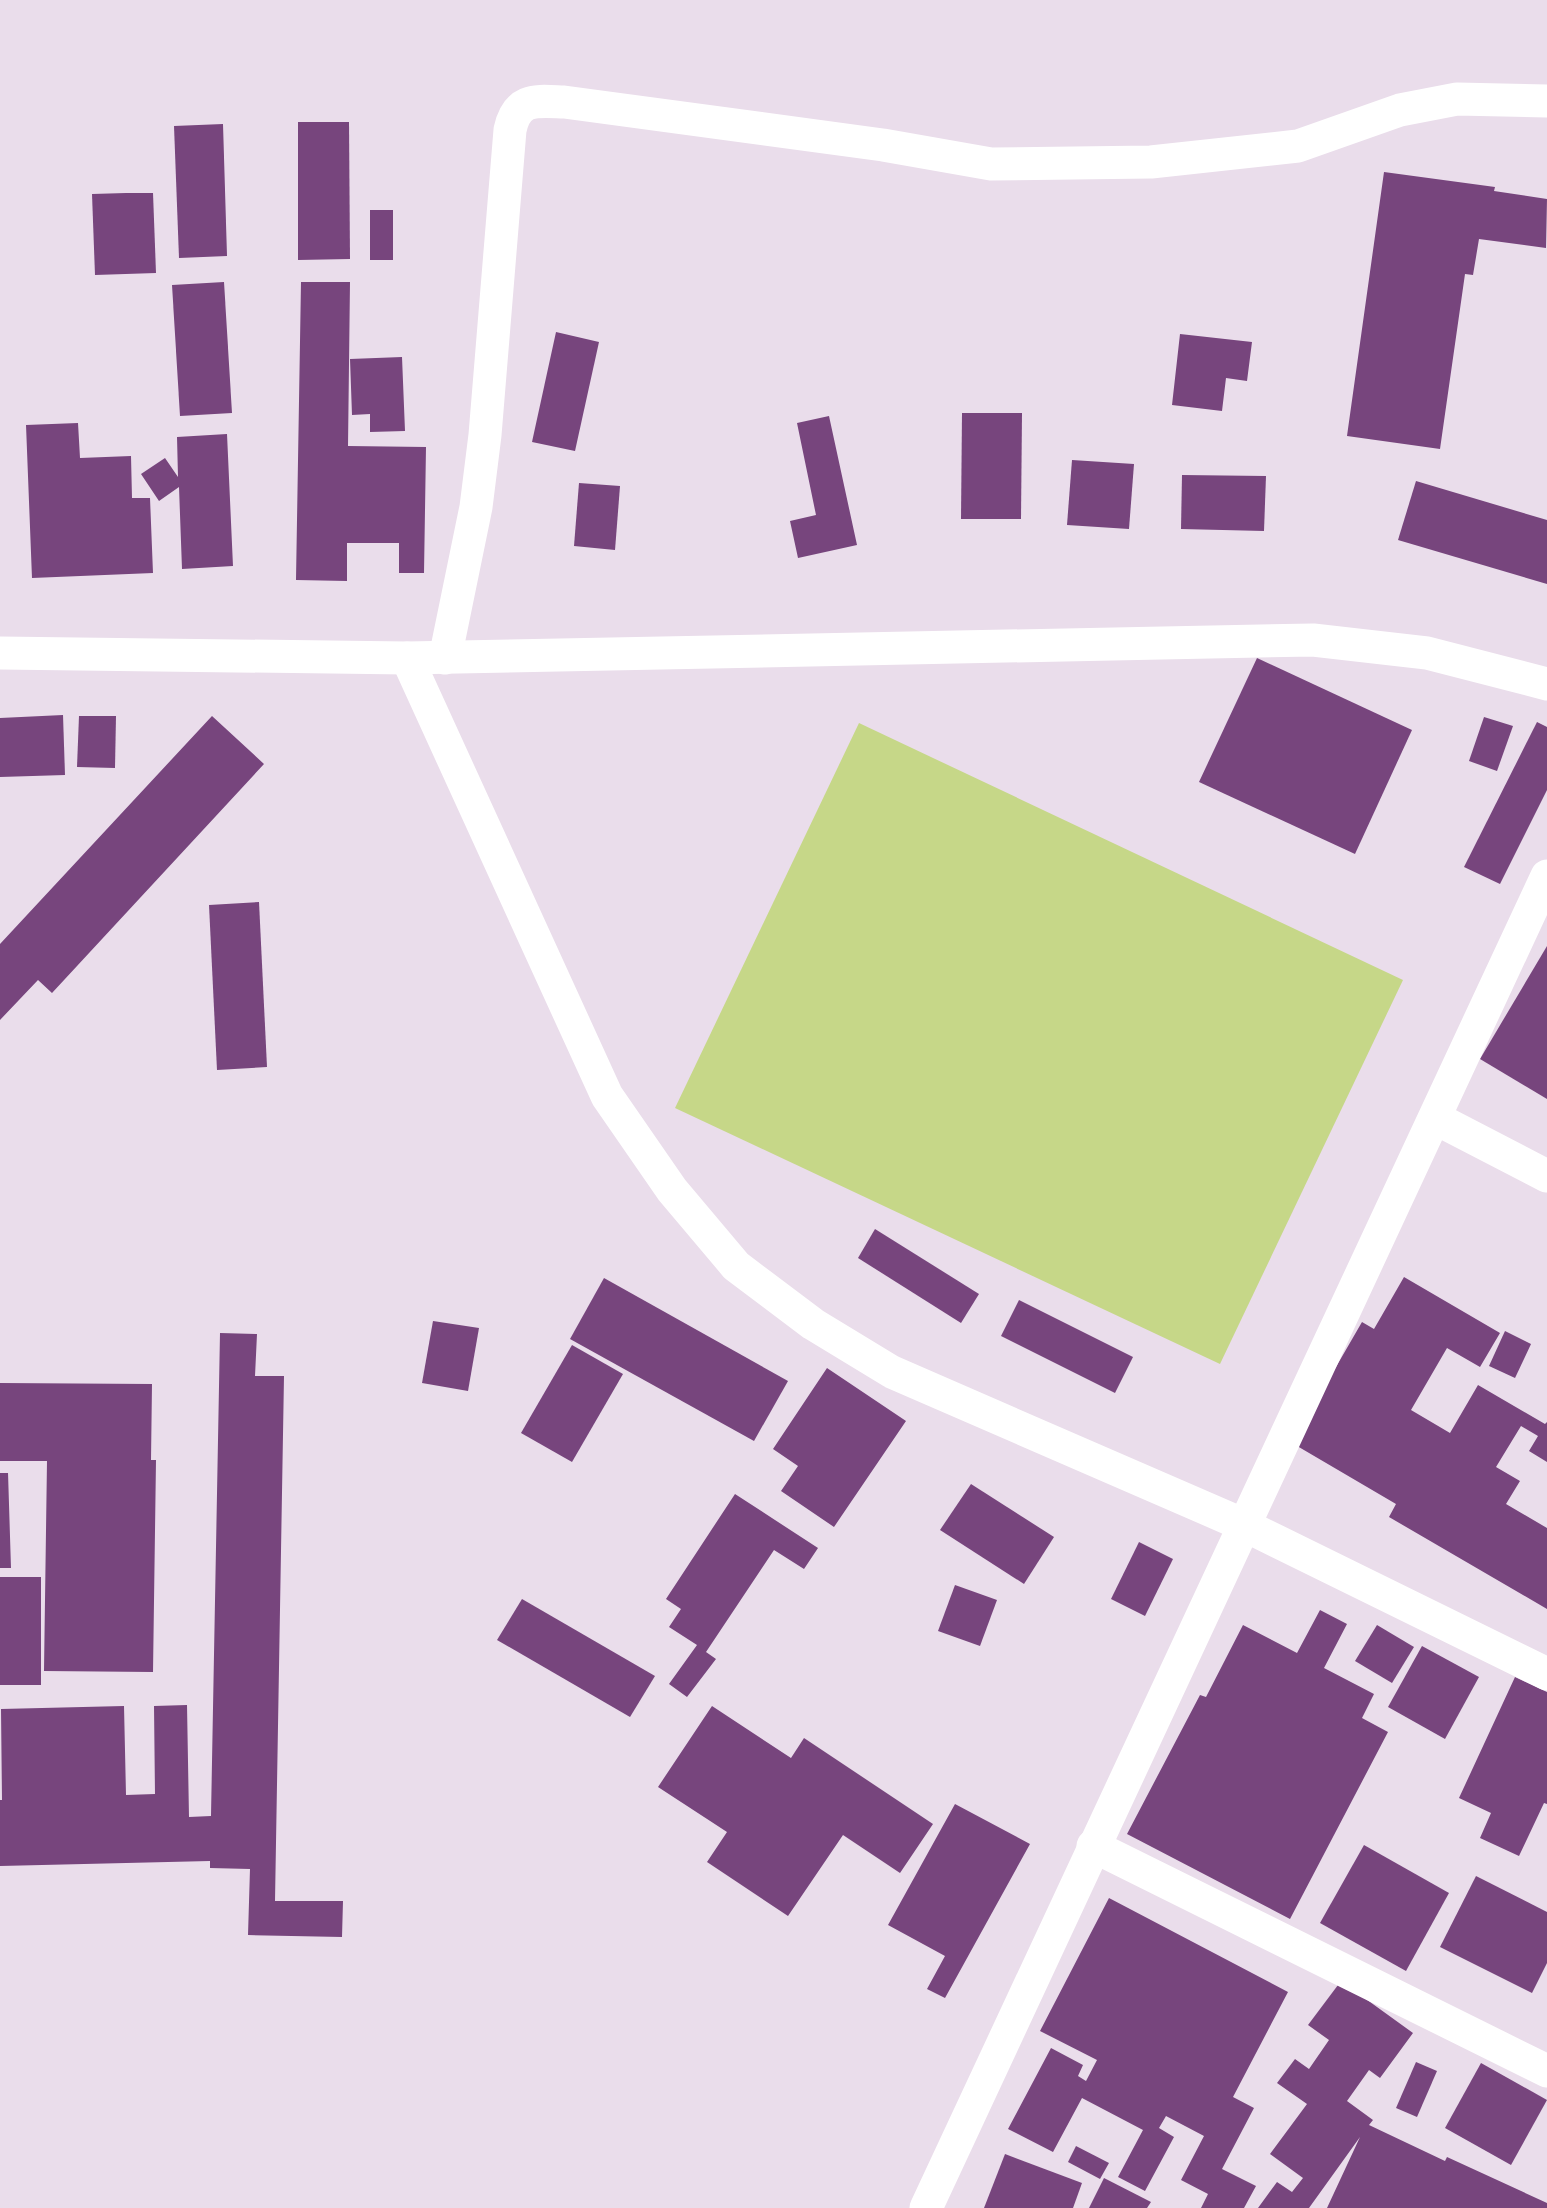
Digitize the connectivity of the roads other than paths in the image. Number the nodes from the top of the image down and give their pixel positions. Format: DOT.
graph roads {
  1 [pos="1547,101"];
  2 [pos="0,653"];
  3 [pos="407,658"];
  4 [pos="446,658"];
  5 [pos="1547,684"];
  6 [pos="1546,882"];
  7 [pos="1435,1118"];
  8 [pos="1547,1176"];
  9 [pos="1244,1525"];
  10 [pos="1547,1674"];
  11 [pos="1093,1846"];
  12 [pos="1547,2071"];
  13 [pos="926,2208"];
  1 -- 4 [label="street"];
  2 -- 3 [label="street"];
  3 -- 4 [label="street"];
  3 -- 9 [label="street"];
  4 -- 5 [label="street"];
  6 -- 7 [label="street"];
  7 -- 8 [label="street"];
  7 -- 9 [label="street"];
  9 -- 10 [label="street"];
  9 -- 11 [label="street"];
  11 -- 12 [label="street"];
  11 -- 13 [label="street"];
}
